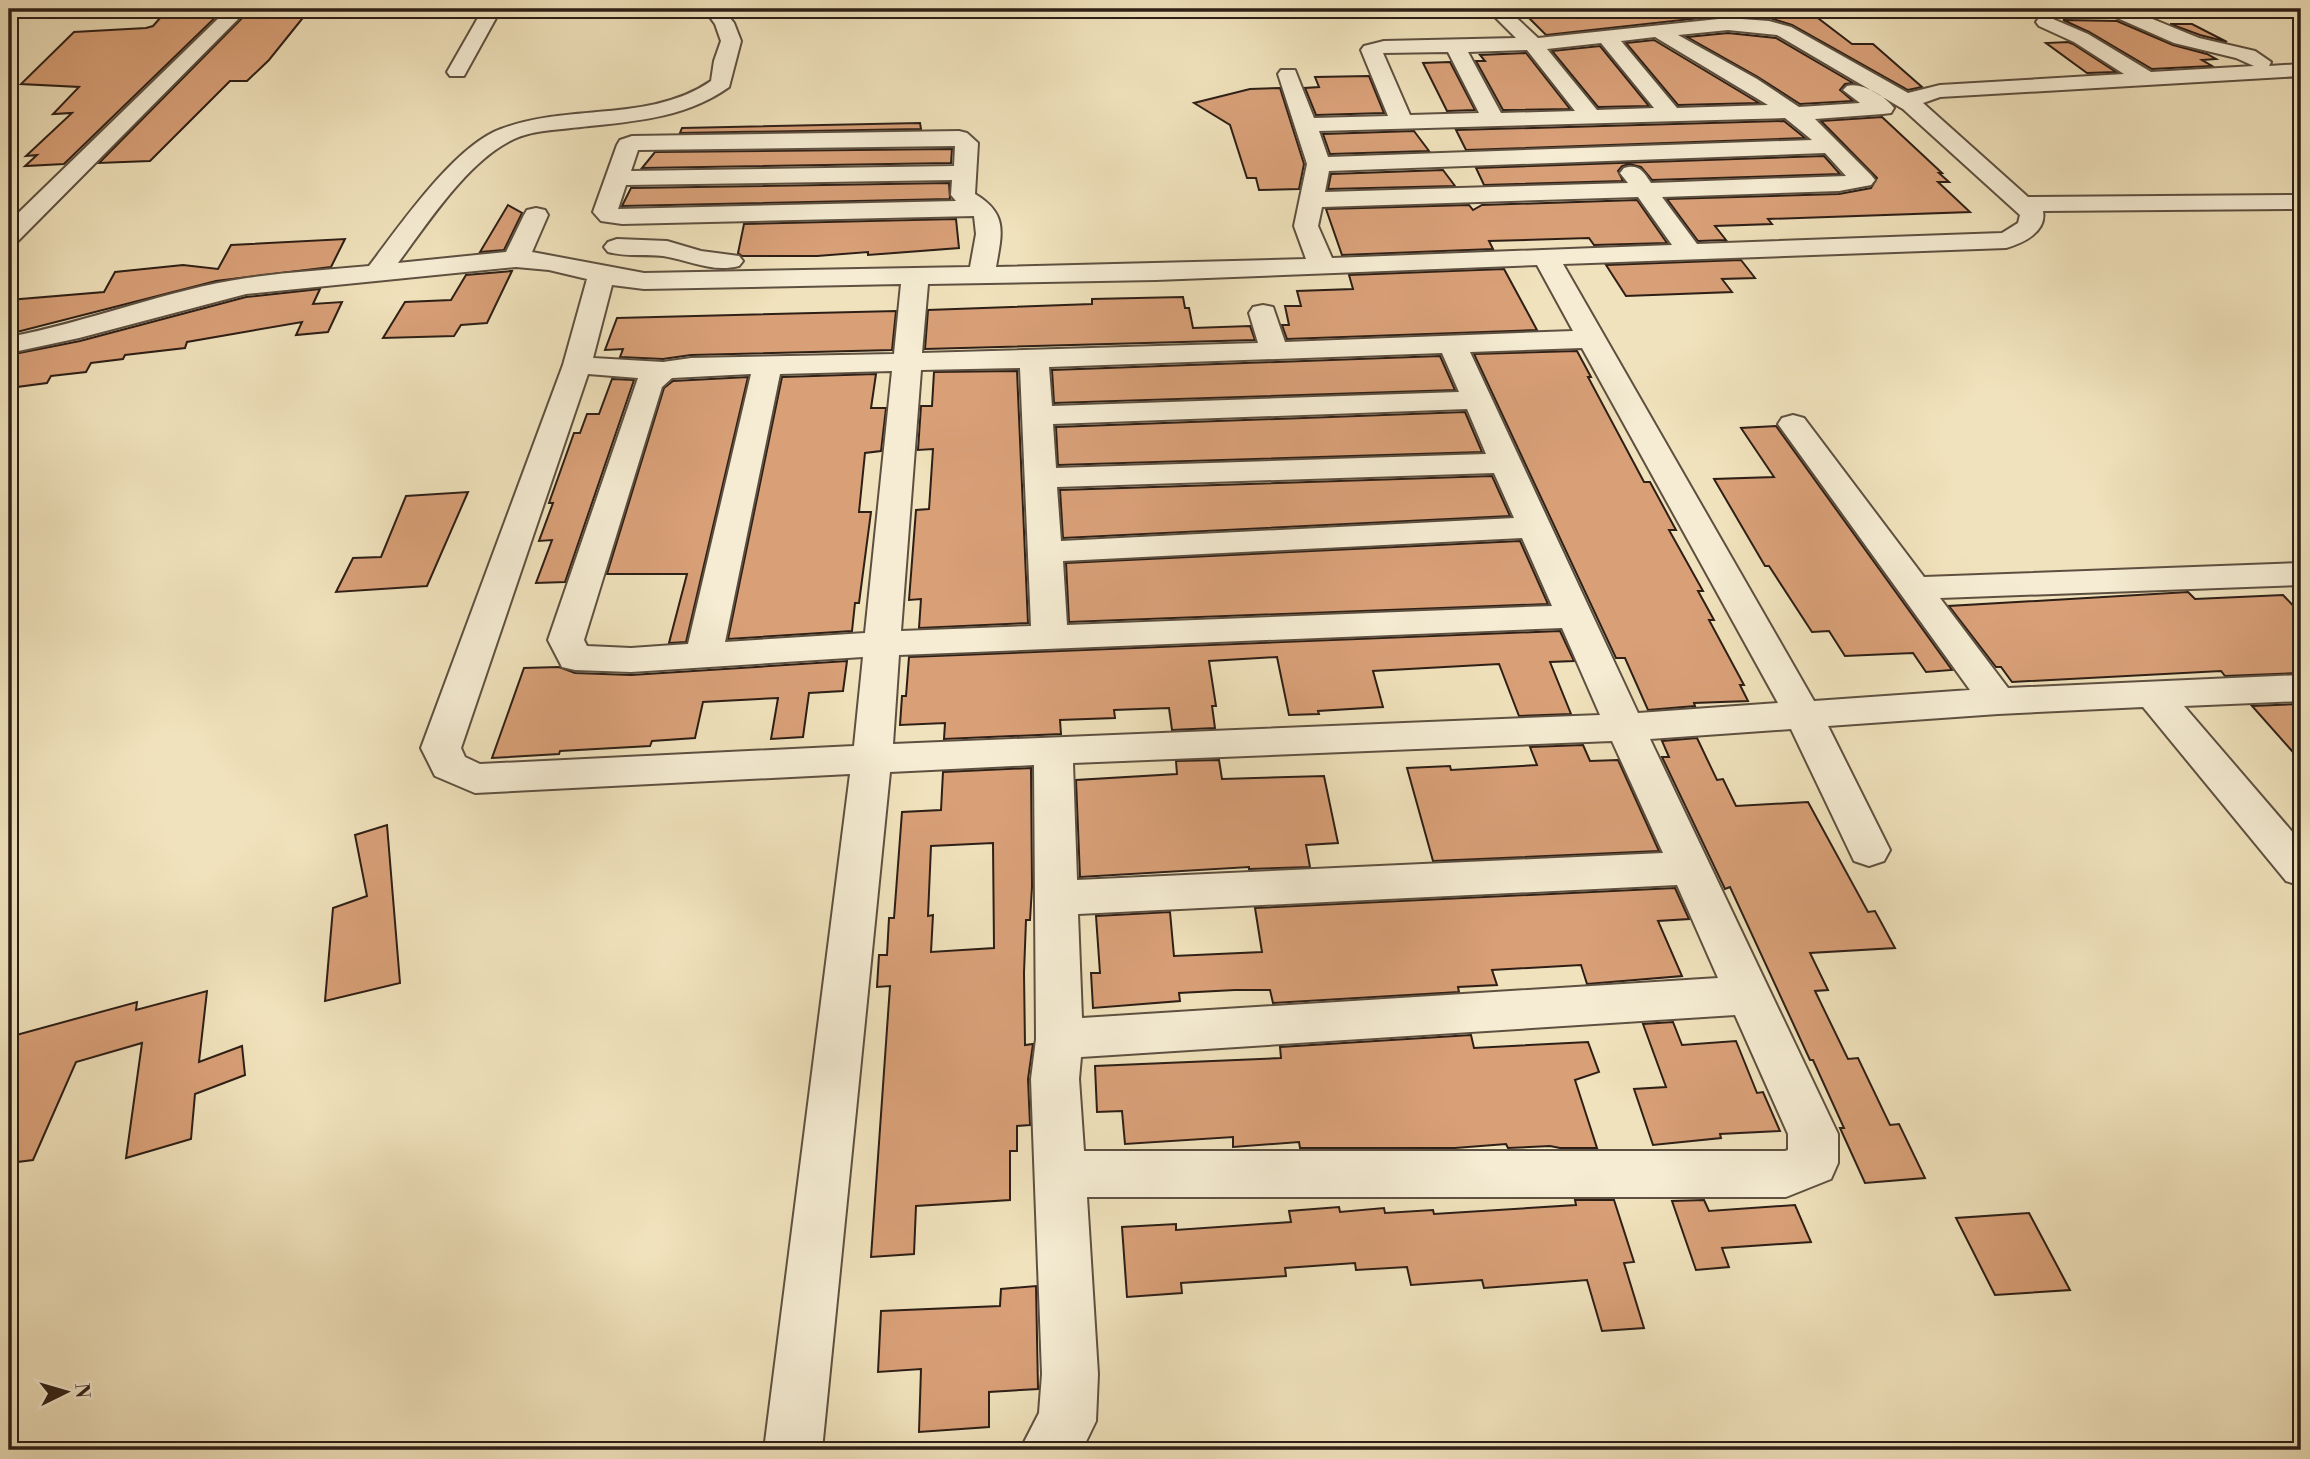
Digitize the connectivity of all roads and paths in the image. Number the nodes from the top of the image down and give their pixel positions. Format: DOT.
graph roads {
  1 [pos="239,9"];
  2 [pos="492,9"];
  3 [pos="713,9"];
  4 [pos="1496,9"];
  5 [pos="1673,9"];
  6 [pos="2113,9"];
  7 [pos="2046,22"];
  8 [pos="1695,27"];
  9 [pos="1658,31"];
  10 [pos="1607,37"];
  11 [pos="1773,37"];
  12 [pos="1533,44"];
  13 [pos="1455,46"];
  14 [pos="1706,61"];
  15 [pos="2301,70"];
  16 [pos="2274,71"];
  17 [pos="457,72"];
  18 [pos="1289,74"];
  19 [pos="2145,78"];
  20 [pos="1911,104"];
  21 [pos="1883,108"];
  22 [pos="1755,113"];
  23 [pos="1792,113"];
  24 [pos="1672,116"];
  25 [pos="1602,118"];
  26 [pos="1538,120"];
  27 [pos="1494,121"];
  28 [pos="1402,123"];
  29 [pos="1304,125"];
  30 [pos="1926,140"];
  31 [pos="1953,141"];
  32 [pos="1829,146"];
  33 [pos="1629,154"];
  34 [pos="1564,155"];
  35 [pos="1319,164"];
  36 [pos="966,173"];
  37 [pos="618,178"];
  38 [pos="1644,190"];
  39 [pos="1313,200"];
  40 [pos="2301,202"];
  41 [pos="2025,204"];
  42 [pos="982,208"];
  43 [pos="536,215"];
  44 [pos="723,215"];
  45 [pos="14,225"];
  46 [pos="1686,246"];
  47 [pos="617,247"];
  48 [pos="516,259"];
  49 [pos="1318,259"];
  50 [pos="707,260"];
  51 [pos="1533,260"];
  52 [pos="983,266"];
  53 [pos="376,274"];
  54 [pos="1296,276"];
  55 [pos="899,277"];
  56 [pos="599,283"];
  57 [pos="1263,313"];
  58 [pos="1591,339"];
  59 [pos="9,345"];
  60 [pos="1453,345"];
  61 [pos="1274,351"];
  62 [pos="1034,359"];
  63 [pos="908,361"];
  64 [pos="577,365"];
  65 [pos="767,365"];
  66 [pos="663,372"];
  67 [pos="1476,400"];
  68 [pos="1039,415"];
  69 [pos="1793,424"];
  70 [pos="1505,463"];
  71 [pos="1043,478"];
  72 [pos="1535,527"];
  73 [pos="1043,552"];
  74 [pos="2301,574"];
  75 [pos="1914,588"];
  76 [pos="1574,616"];
  77 [pos="1050,638"];
  78 [pos="881,644"];
  79 [pos="704,655"];
  80 [pos="2301,688"];
  81 [pos="2154,694"];
  82 [pos="1998,701"];
  83 [pos="1804,716"];
  84 [pos="1627,726"];
  85 [pos="1053,750"];
  86 [pos="872,759"];
  87 [pos="1869,850"];
  88 [pos="1692,868"];
  89 [pos="2301,870"];
  90 [pos="1056,898"];
  91 [pos="1750,995"];
  92 [pos="1059,1039"];
  93 [pos="1059,1175"];
  94 [pos="804,1443"];
  95 [pos="1049,1450"];
  1 -- 45 [label="street"];
  2 -- 17 [label="street"];
  3 -- 53 [label="street"];
  4 -- 12 [label="street"];
  5 -- 8 [label="street"];
  6 -- 16 [label="street"];
  7 -- 19 [label="street"];
  8 -- 9 [label="street"];
  8 -- 20 [label="street"];
  9 -- 10 [label="street"];
  9 -- 14 [label="street"];
  10 -- 12 [label="street"];
  10 -- 24 [label="street"];
  11 -- 21 [label="street"];
  12 -- 13 [label="street"];
  12 -- 25 [label="street"];
  13 -- 27 [label="street"];
  13 -- 28 [label="street"];
  14 -- 22 [label="street"];
  14 -- 23 [label="street"];
  15 -- 16 [label="street"];
  16 -- 19 [label="street"];
  18 -- 29 [label="street"];
  19 -- 20 [label="street"];
  20 -- 31 [label="street"];
  21 -- 23 [label="street"];
  21 -- 30 [label="street"];
  22 -- 23 [label="street"];
  22 -- 24 [label="street"];
  23 -- 32 [label="street"];
  24 -- 25 [label="street"];
  25 -- 26 [label="street"];
  25 -- 33 [label="street"];
  26 -- 27 [label="street"];
  26 -- 34 [label="street"];
  27 -- 28 [label="street"];
  28 -- 29 [label="street"];
  29 -- 35 [label="street"];
  30 -- 31 [label="street"];
  30 -- 46 [label="street"];
  31 -- 41 [label="street"];
  32 -- 33 [label="street"];
  32 -- 38 [label="street"];
  33 -- 34 [label="street"];
  33 -- 38 [label="street"];
  34 -- 35 [label="street"];
  35 -- 39 [label="street"];
  36 -- 37 [label="street"];
  36 -- 37 [label="street"];
  36 -- 42 [label="street"];
  37 -- 44 [label="street"];
  38 -- 39 [label="street"];
  38 -- 46 [label="street"];
  39 -- 49 [label="street"];
  40 -- 41 [label="street"];
  41 -- 46 [label="street"];
  42 -- 44 [label="street"];
  42 -- 52 [label="street"];
  43 -- 48 [label="street"];
  44 -- 50 [label="street"];
  46 -- 51 [label="street"];
  46 -- 51 [label="street"];
  47 -- 50 [label="street"];
  48 -- 53 [label="street"];
  48 -- 56 [label="street"];
  49 -- 51 [label="street"];
  49 -- 52 [label="street"];
  49 -- 54 [label="street"];
  50 -- 55 [label="street"];
  51 -- 54 [label="street"];
  51 -- 58 [label="street"];
  52 -- 54 [label="street"];
  52 -- 55 [label="street"];
  53 -- 59 [label="street"];
  54 -- 55 [label="street"];
  55 -- 56 [label="street"];
  55 -- 63 [label="street"];
  56 -- 64 [label="street"];
  57 -- 61 [label="street"];
  58 -- 60 [label="street"];
  58 -- 83 [label="street"];
  60 -- 61 [label="street"];
  60 -- 67 [label="street"];
  61 -- 62 [label="street"];
  62 -- 63 [label="street"];
  62 -- 68 [label="street"];
  63 -- 65 [label="street"];
  63 -- 78 [label="street"];
  64 -- 66 [label="street"];
  64 -- 86 [label="street"];
  65 -- 66 [label="street"];
  65 -- 79 [label="street"];
  66 -- 79 [label="street"];
  67 -- 68 [label="street"];
  67 -- 70 [label="street"];
  68 -- 71 [label="street"];
  69 -- 75 [label="street"];
  70 -- 71 [label="street"];
  70 -- 72 [label="street"];
  71 -- 73 [label="street"];
  72 -- 73 [label="street"];
  72 -- 76 [label="street"];
  73 -- 77 [label="street"];
  74 -- 75 [label="street"];
  75 -- 82 [label="street"];
  76 -- 77 [label="street"];
  76 -- 84 [label="street"];
  77 -- 78 [label="street"];
  78 -- 79 [label="street"];
  78 -- 86 [label="street"];
  80 -- 81 [label="street"];
  81 -- 82 [label="street"];
  81 -- 89 [label="street"];
  82 -- 83 [label="street"];
  83 -- 84 [label="street"];
  83 -- 87 [label="street"];
  84 -- 85 [label="street"];
  84 -- 88 [label="street"];
  85 -- 86 [label="street"];
  85 -- 90 [label="street"];
  86 -- 94 [label="street"];
  88 -- 90 [label="street"];
  88 -- 91 [label="street"];
  90 -- 92 [label="street"];
  91 -- 92 [label="street"];
  91 -- 93 [label="street"];
  92 -- 93 [label="street"];
  93 -- 95 [label="street"];
}
